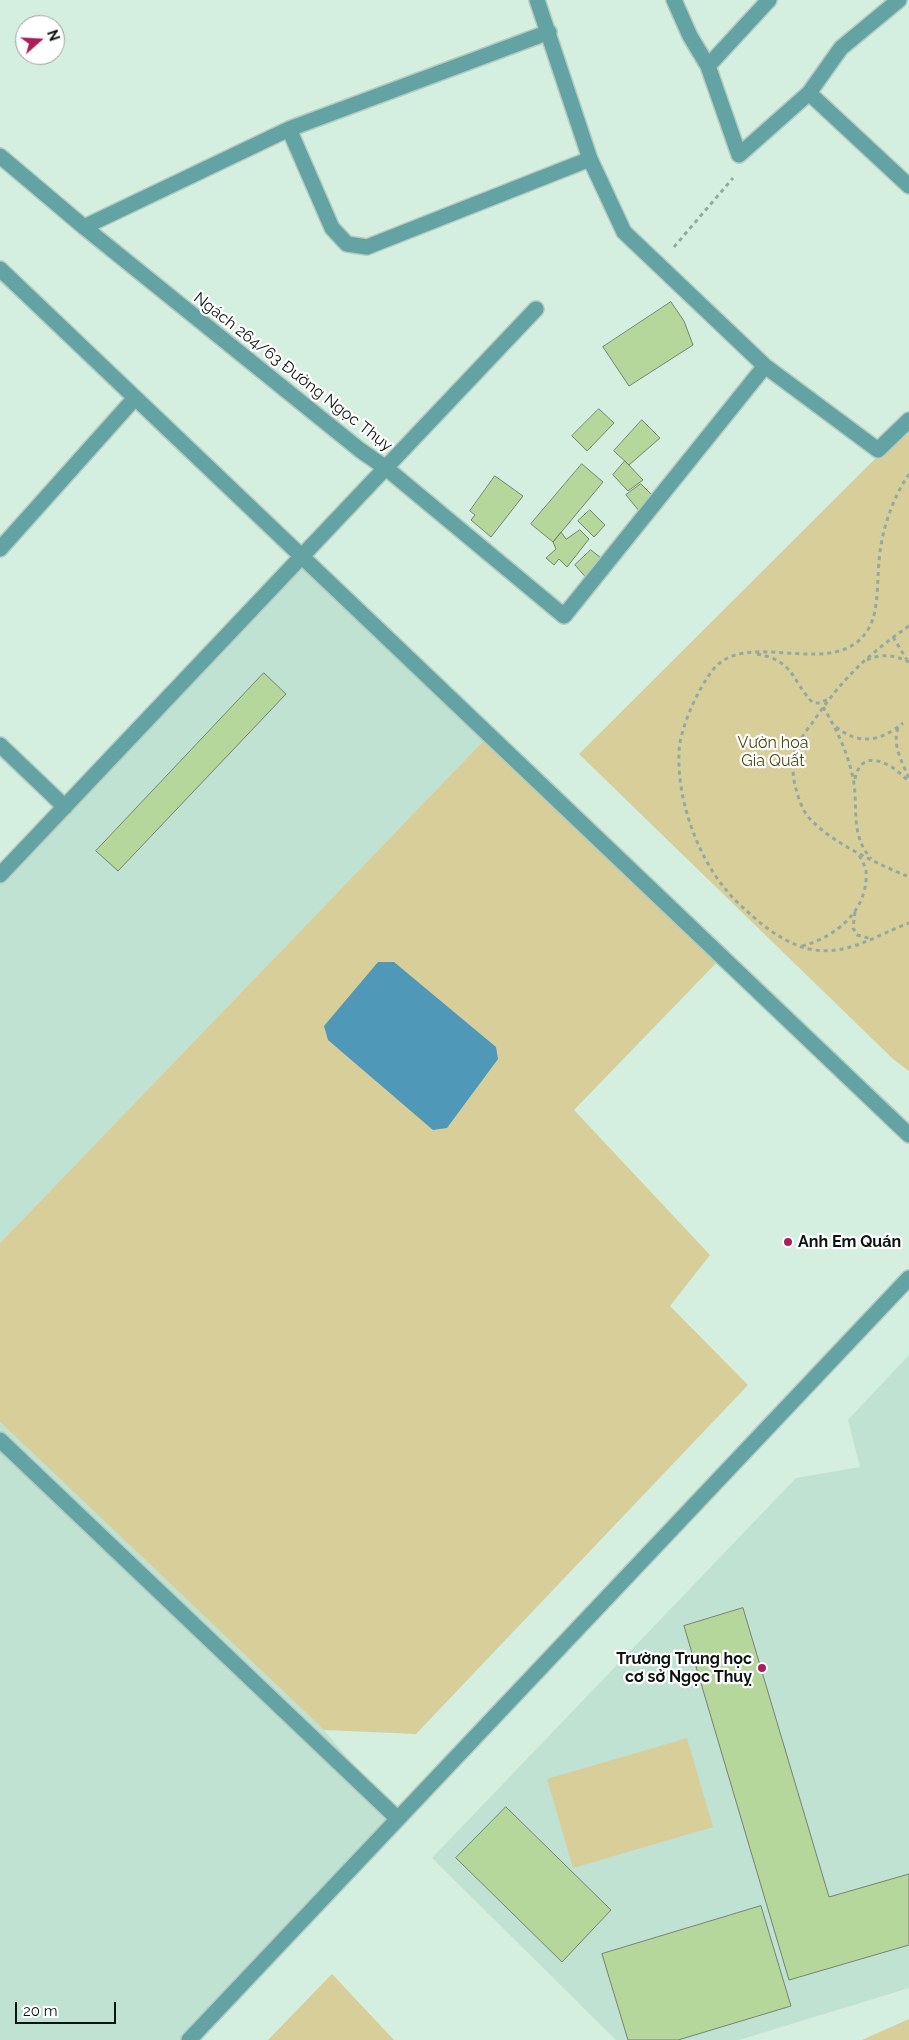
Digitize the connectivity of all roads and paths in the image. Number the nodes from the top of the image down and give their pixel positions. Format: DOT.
graph roads {
  1 [pos="537,0"];
  2 [pos="674,0"];
  3 [pos="769,0"];
  4 [pos="899,0"];
  5 [pos="549,32"];
  6 [pos="708,66"];
  7 [pos="809,93"];
  8 [pos="289,130"];
  9 [pos="739,155"];
  10 [pos="0,156"];
  11 [pos="590,159"];
  12 [pos="909,186"];
  13 [pos="84,227"];
  14 [pos="657,265"];
  15 [pos="0,269"];
  16 [pos="536,309"];
  17 [pos="765,366"];
  18 [pos="135,398"];
  19 [pos="909,420"];
  20 [pos="386,468"];
  21 [pos="909,474"];
  22 [pos="0,549"];
  23 [pos="302,557"];
  24 [pos="909,626"];
  25 [pos="893,638"];
  26 [pos="747,652"];
  27 [pos="861,662"];
  28 [pos="909,662"];
  29 [pos="829,699"];
  30 [pos="823,707"];
  31 [pos="909,721"];
  32 [pos="903,723"];
  33 [pos="834,726"];
  34 [pos="0,745"];
  35 [pos="909,780"];
  36 [pos="854,783"];
  37 [pos="65,807"];
  38 [pos="858,853"];
  39 [pos="871,860"];
  40 [pos="0,875"];
  41 [pos="909,877"];
  42 [pos="857,907"];
  43 [pos="909,923"];
  44 [pos="874,940"];
  45 [pos="801,946"];
  46 [pos="909,1135"];
  47 [pos="909,1278"];
  48 [pos="0,1440"];
  49 [pos="398,1819"];
  50 [pos="189,2040"];
  1 -- 5 [label="street"];
  2 -- 6 [label="street"];
  3 -- 6 [label="street"];
  4 -- 7 [label="street"];
  5 -- 8 [label="street"];
  5 -- 11 [label="street"];
  6 -- 9 [label="street"];
  7 -- 9 [label="street"];
  7 -- 12 [label="street"];
  8 -- 11 [label="street"];
  8 -- 13 [label="street"];
  9 -- 14 [label="path"];
  10 -- 13 [label="street, Ngách 264/63 Đường Ngọc Thụy"];
  11 -- 14 [label="street"];
  13 -- 20 [label="street, Ngách 264/63 Đường Ngọc Thụy"];
  14 -- 17 [label="street"];
  15 -- 18 [label="street"];
  16 -- 20 [label="street"];
  17 -- 19 [label="street"];
  17 -- 20 [label="street, Ngách 264/63 Đường Ngọc Thụy"];
  18 -- 22 [label="street"];
  18 -- 23 [label="street"];
  20 -- 23 [label="street"];
  21 -- 26 [label="path"];
  23 -- 37 [label="street"];
  23 -- 46 [label="street"];
  24 -- 25 [label="path"];
  25 -- 27 [label="path"];
  25 -- 28 [label="path"];
  26 -- 29 [label="path"];
  26 -- 45 [label="path"];
  27 -- 28 [label="path"];
  27 -- 29 [label="path"];
  29 -- 30 [label="path"];
  30 -- 33 [label="path"];
  30 -- 38 [label="path"];
  31 -- 32 [label="path"];
  32 -- 33 [label="path"];
  32 -- 35 [label="path"];
  33 -- 36 [label="path"];
  34 -- 37 [label="street"];
  35 -- 36 [label="path"];
  36 -- 39 [label="path"];
  37 -- 40 [label="street"];
  38 -- 39 [label="path"];
  38 -- 42 [label="path"];
  39 -- 41 [label="path"];
  42 -- 44 [label="path"];
  42 -- 45 [label="path"];
  43 -- 44 [label="path"];
  44 -- 45 [label="path"];
  47 -- 49 [label="street"];
  48 -- 49 [label="street"];
  49 -- 50 [label="street"];
}
